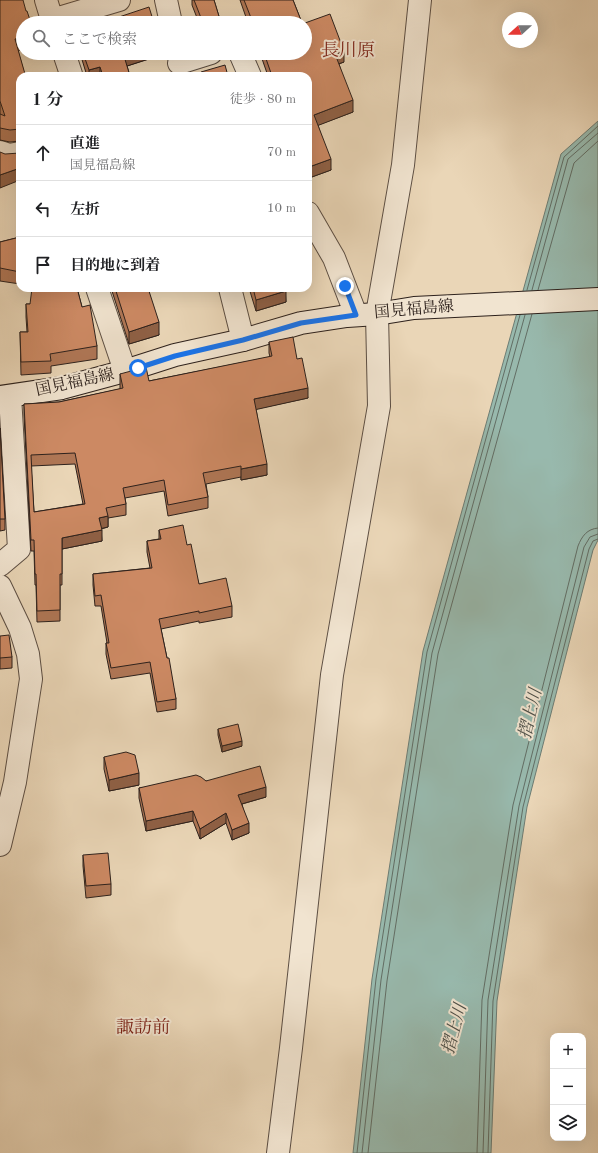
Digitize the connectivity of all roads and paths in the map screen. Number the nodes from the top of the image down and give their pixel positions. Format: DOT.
graph roads {
  1 [pos="119,0"];
  2 [pos="166,0"];
  3 [pos="420,0"];
  4 [pos="50,14"];
  5 [pos="170,16"];
  6 [pos="66,60"];
  7 [pos="191,60"];
  8 [pos="243,60"];
  9 [pos="179,64"];
  10 [pos="70,72"];
  11 [pos="248,72"];
  12 [pos="0,152"];
  13 [pos="16,154"];
  14 [pos="312,220"];
  15 [pos="98,292"];
  16 [pos="231,292"];
  17 [pos="598,299"];
  18 [pos="367,314"];
  19 [pos="243,340"];
  20 [pos="126,371"];
  21 [pos="5,396"];
  22 [pos="0,565"];
  23 [pos="0,586"];
  24 [pos="0,845"];
  25 [pos="278,1153"];
  1 -- 4 [label="street"];
  2 -- 5 [label="street"];
  3 -- 18 [label="street"];
  6 -- 10 [label="street"];
  7 -- 9 [label="street"];
  8 -- 11 [label="street"];
  12 -- 13 [label="street"];
  14 -- 18 [label="street"];
  15 -- 20 [label="street"];
  16 -- 19 [label="street"];
  17 -- 18 [label="street, 国見福島線"];
  18 -- 19 [label="street, 国見福島線"];
  18 -- 25 [label="street"];
  19 -- 20 [label="street, 国見福島線"];
  20 -- 21 [label="street, 国見福島線"];
  21 -- 22 [label="street"];
  23 -- 24 [label="street"];
}
